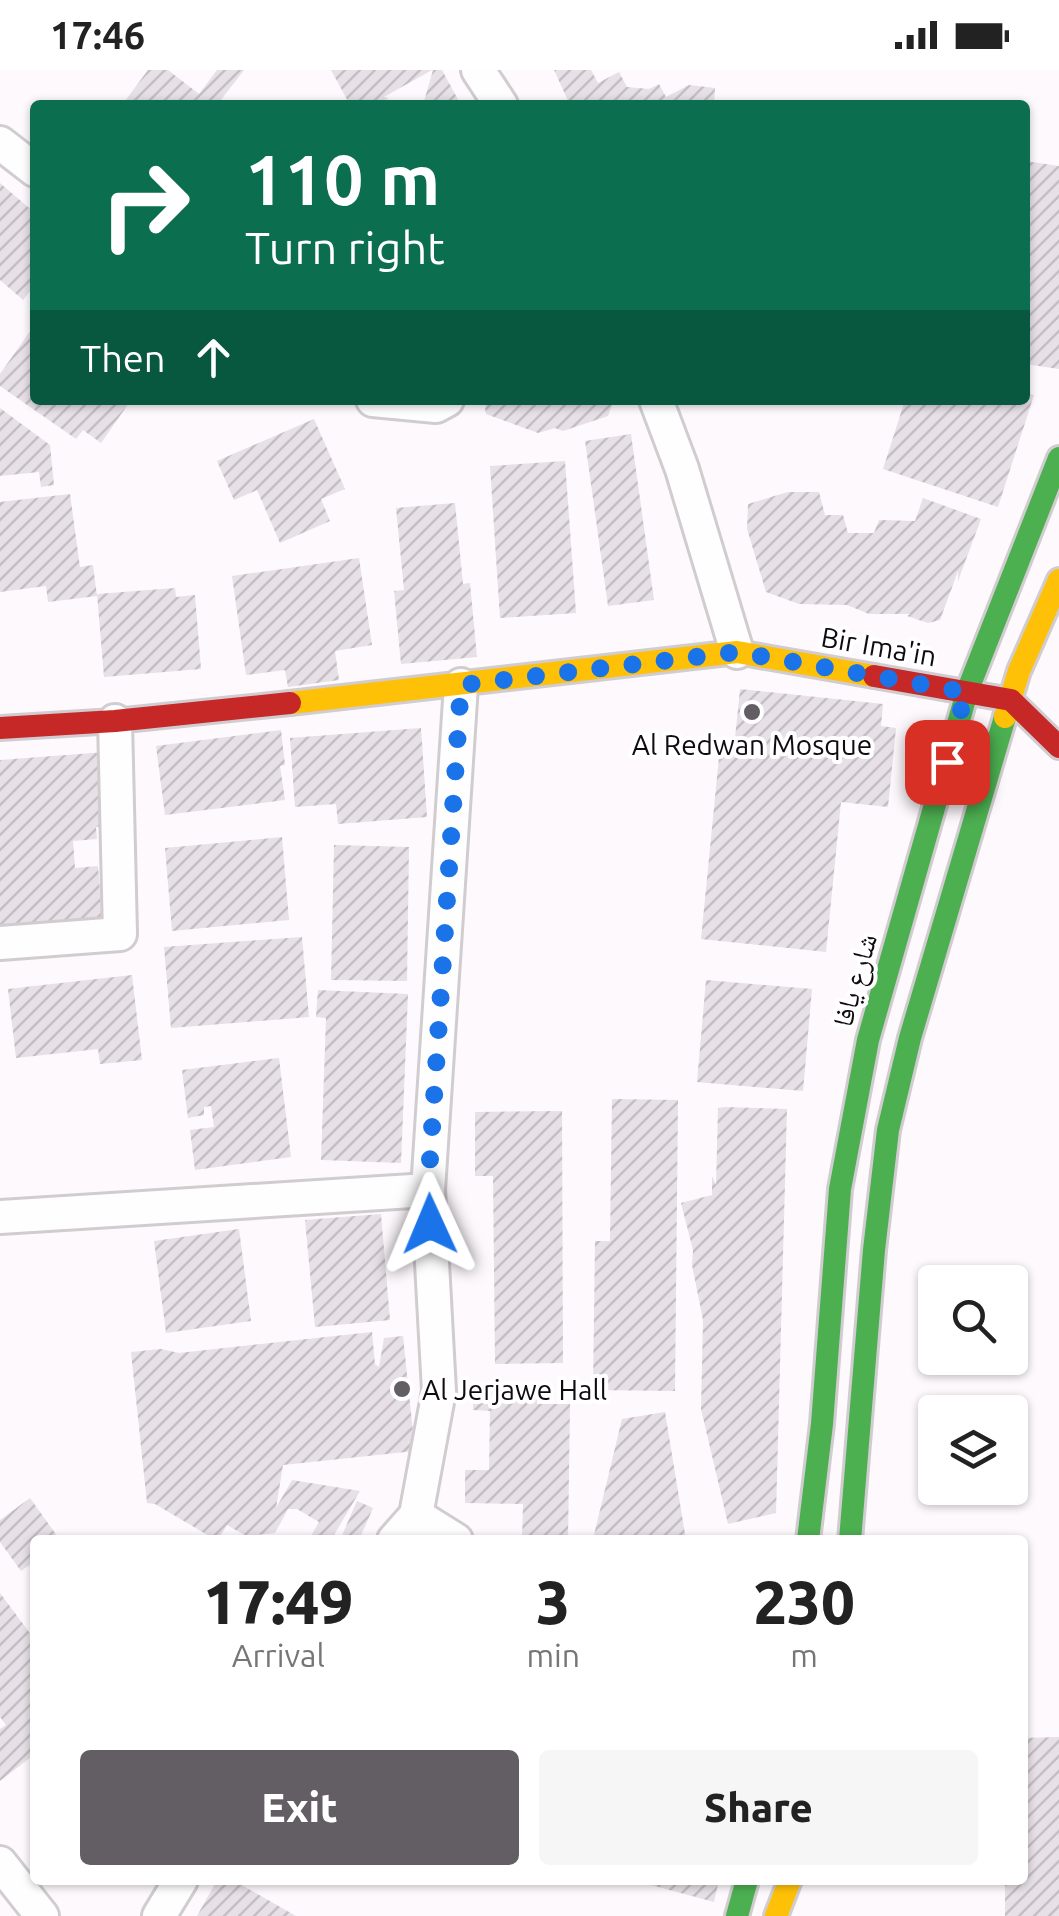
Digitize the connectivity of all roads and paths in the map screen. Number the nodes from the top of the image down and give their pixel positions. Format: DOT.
graph roads {
  1 [pos="478,70"];
  2 [pos="499,100"];
  3 [pos="0,143"];
  4 [pos="30,166"];
  5 [pos="658,405"];
  6 [pos="1059,458"];
  7 [pos="1059,580"];
  8 [pos="737,652"];
  9 [pos="461,685"];
  10 [pos="966,692"];
  11 [pos="1010,700"];
  12 [pos="115,721"];
  13 [pos="0,728"];
  14 [pos="1059,746"];
  15 [pos="0,943"];
  16 [pos="428,1190"];
  17 [pos="0,1217"];
  18 [pos="416,1515"];
  19 [pos="398,1535"];
  20 [pos="448,1535"];
  21 [pos="809,1535"];
  22 [pos="850,1535"];
  23 [pos="0,1863"];
  24 [pos="178,1885"];
  25 [pos="746,1885"];
  26 [pos="788,1885"];
  27 [pos="42,1916"];
  28 [pos="159,1916"];
  29 [pos="737,1916"];
  30 [pos="776,1916"];
  1 -- 2 [label="street"];
  3 -- 4 [label="street"];
  5 -- 8 [label="street"];
  6 -- 10 [label="main road, شارع يافا"];
  7 -- 11 [label="main road"];
  8 -- 9 [label="main road, Bir Ima'in"];
  8 -- 10 [label="main road, Bir Ima'in"];
  9 -- 12 [label="main road, Bir Ima'in"];
  9 -- 16 [label="street"];
  10 -- 11 [label="main road, Bir Ima'in"];
  10 -- 21 [label="main road, شارع يافا"];
  11 -- 14 [label="main road"];
  11 -- 22 [label="main road"];
  12 -- 13 [label="main road, Bir Ima'in"];
  12 -- 15 [label="street"];
  16 -- 17 [label="street"];
  16 -- 18 [label="street"];
  18 -- 19 [label="street"];
  18 -- 20 [label="street"];
  23 -- 27 [label="street"];
  24 -- 28 [label="street"];
  25 -- 29 [label="main road"];
  26 -- 30 [label="main road"];
}
